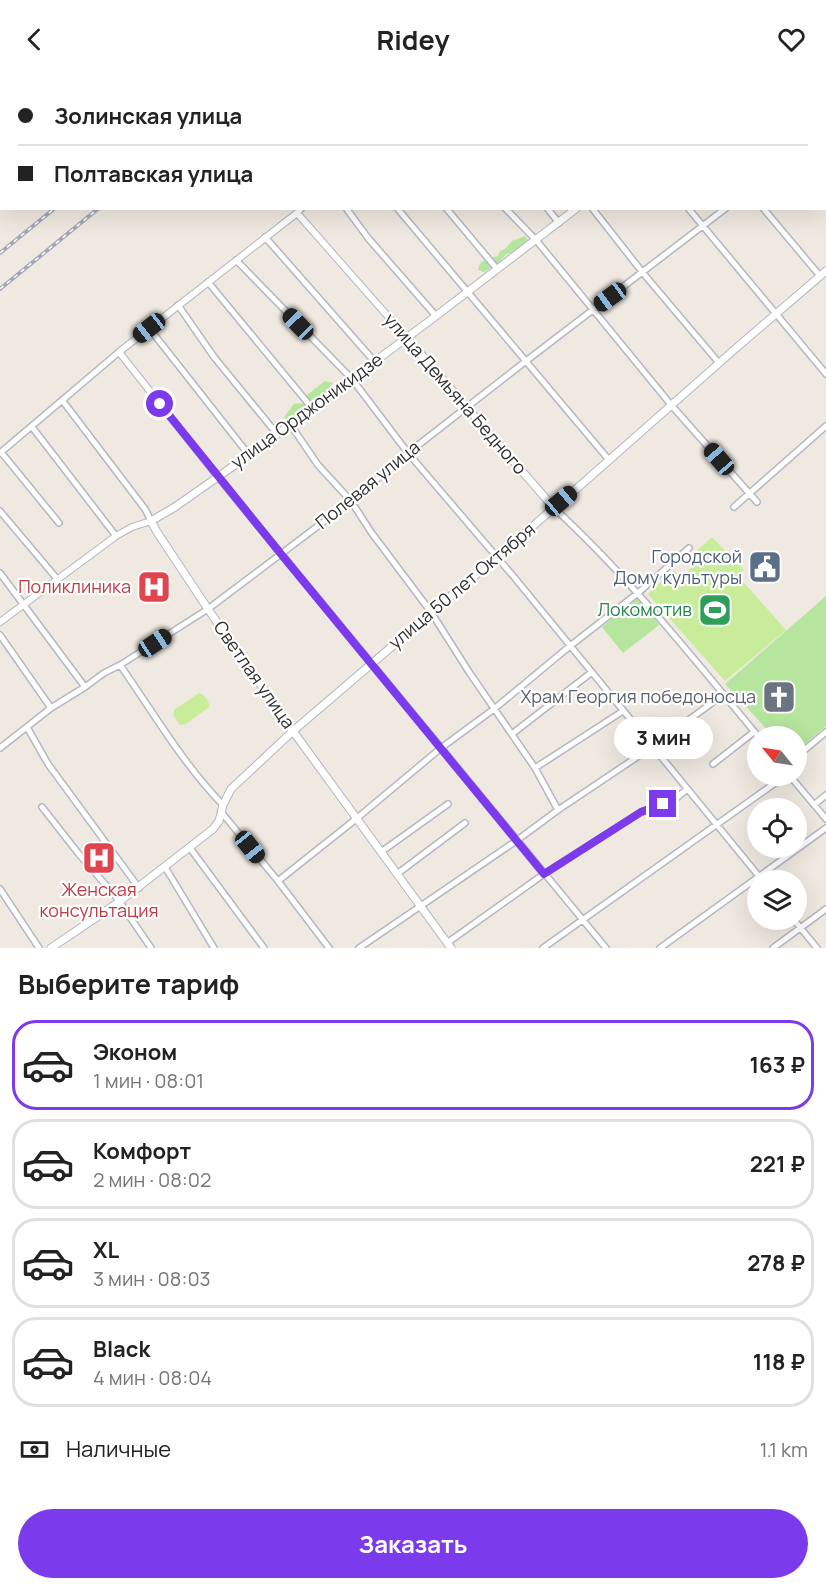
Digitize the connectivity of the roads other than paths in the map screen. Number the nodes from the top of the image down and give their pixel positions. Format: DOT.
graph roads {
  1 [pos="347,210"];
  2 [pos="399,210"];
  3 [pos="448,210"];
  4 [pos="507,210"];
  5 [pos="549,210"];
  6 [pos="574,210"];
  7 [pos="594,210"];
  8 [pos="689,210"];
  9 [pos="723,210"];
  10 [pos="765,210"];
  11 [pos="299,211"];
  12 [pos="559,222"];
  13 [pos="702,227"];
  14 [pos="265,237"];
  15 [pos="536,240"];
  16 [pos="236,260"];
  17 [pos="497,268"];
  18 [pos="643,273"];
  19 [pos="823,273"];
  20 [pos="208,282"];
  21 [pos="467,292"];
  22 [pos="178,305"];
  23 [pos="593,310"];
  24 [pos="775,314"];
  25 [pos="436,316"];
  26 [pos="149,328"];
  27 [pos="406,339"];
  28 [pos="119,352"];
  29 [pos="526,361"];
  30 [pos="374,362"];
  31 [pos="719,363"];
  32 [pos="826,374"];
  33 [pos="352,379"];
  34 [pos="62,400"];
  35 [pos="672,406"];
  36 [pos="312,408"];
  37 [pos="466,408"];
  38 [pos="290,424"];
  39 [pos="826,426"];
  40 [pos="32,427"];
  41 [pos="277,434"];
  42 [pos="0,453"];
  43 [pos="408,453"];
  44 [pos="249,455"];
  45 [pos="609,460"];
  46 [pos="218,477"];
  47 [pos="750,494"];
  48 [pos="351,501"];
  49 [pos="757,502"];
  50 [pos="554,507"];
  51 [pos="734,507"];
  52 [pos="0,511"];
  53 [pos="151,521"];
  54 [pos="60,523"];
  55 [pos="116,536"];
  56 [pos="689,549"];
  57 [pos="281,554"];
  58 [pos="497,557"];
  59 [pos="0,573"];
  60 [pos="57,580"];
  61 [pos="638,593"];
  62 [pos="24,604"];
  63 [pos="208,609"];
  64 [pos="431,612"];
  65 [pos="0,622"];
  66 [pos="0,636"];
  67 [pos="570,646"];
  68 [pos="371,663"];
  69 [pos="120,665"];
  70 [pos="592,672"];
  71 [pos="85,687"];
  72 [pos="724,694"];
  73 [pos="51,708"];
  74 [pos="494,709"];
  75 [pos="622,711"];
  76 [pos="750,726"];
  77 [pos="27,727"];
  78 [pos="293,731"];
  79 [pos="826,732"];
  80 [pos="512,734"];
  81 [pos="747,740"];
  82 [pos="0,747"];
  83 [pos="652,747"];
  84 [pos="441,748"];
  85 [pos="807,748"];
  86 [pos="713,764"];
  87 [pos="535,768"];
  88 [pos="771,786"];
  89 [pos="799,786"];
  90 [pos="687,789"];
  91 [pos="826,795"];
  92 [pos="448,804"];
  93 [pos="815,804"];
  94 [pos="42,807"];
  95 [pos="223,809"];
  96 [pos="558,810"];
  97 [pos="356,819"];
  98 [pos="826,819"];
  99 [pos="465,823"];
  100 [pos="717,824"];
  101 [pos="826,828"];
  102 [pos="516,841"];
  103 [pos="190,848"];
  104 [pos="381,852"];
  105 [pos="165,867"];
  106 [pos="753,870"];
  107 [pos="772,870"];
  108 [pos="397,874"];
  109 [pos="544,874"];
  110 [pos="278,881"];
  111 [pos="139,888"];
  112 [pos="747,888"];
  113 [pos="0,889"];
  114 [pos="119,903"];
  115 [pos="421,905"];
  116 [pos="826,909"];
  117 [pos="583,920"];
  118 [pos="807,923"];
  119 [pos="798,930"];
  120 [pos="803,930"];
  121 [pos="449,946"];
  122 [pos="39,948"];
  123 [pos="51,948"];
  124 [pos="151,948"];
  125 [pos="214,948"];
  126 [pos="264,948"];
  127 [pos="329,948"];
  128 [pos="359,948"];
  129 [pos="543,948"];
  130 [pos="606,948"];
  131 [pos="660,948"];
  132 [pos="773,948"];
  133 [pos="817,948"];
  1 -- 25 [label="street"];
  2 -- 21 [label="street"];
  3 -- 17 [label="street"];
  4 -- 15 [label="street"];
  5 -- 12 [label="street"];
  6 -- 12 [label="main road, улица Орджоникидзе"];
  7 -- 18 [label="street"];
  8 -- 13 [label="street"];
  9 -- 13 [label="street, Полевая улица"];
  10 -- 19 [label="street"];
  11 -- 14 [label="street"];
  11 -- 27 [label="street, улица Демьяна Бедного"];
  12 -- 15 [label="main road, улица Орджоникидзе"];
  13 -- 18 [label="street, Полевая улица"];
  13 -- 24 [label="street"];
  14 -- 16 [label="street"];
  14 -- 30 [label="street"];
  15 -- 17 [label="main road, улица Орджоникидзе"];
  15 -- 23 [label="street"];
  16 -- 20 [label="street"];
  16 -- 33 [label="street"];
  17 -- 21 [label="main road, улица Орджоникидзе"];
  18 -- 23 [label="street, Полевая улица"];
  18 -- 31 [label="street"];
  19 -- 24 [label="main road, улица 50 лет Октября"];
  20 -- 22 [label="street"];
  20 -- 36 [label="street"];
  21 -- 25 [label="main road, улица Орджоникидзе"];
  21 -- 29 [label="street"];
  22 -- 26 [label="street"];
  22 -- 41 [label="street"];
  23 -- 29 [label="street, Полевая улица"];
  23 -- 35 [label="street"];
  24 -- 31 [label="main road, улица 50 лет Октября"];
  24 -- 32 [label="street"];
  25 -- 27 [label="main road, улица Орджоникидзе"];
  26 -- 28 [label="street"];
  26 -- 44 [label="street"];
  27 -- 30 [label="main road, улица Орджоникидзе"];
  27 -- 37 [label="main road, улица Демьяна Бедного"];
  28 -- 34 [label="street"];
  28 -- 46 [label="street"];
  29 -- 37 [label="street, Полевая улица"];
  29 -- 45 [label="street"];
  30 -- 33 [label="main road, улица Орджоникидзе"];
  31 -- 35 [label="main road, улица 50 лет Октября"];
  33 -- 36 [label="main road, улица Орджоникидзе"];
  33 -- 43 [label="street"];
  34 -- 40 [label="street"];
  34 -- 53 [label="street, Светлая улица"];
  35 -- 45 [label="main road, улица 50 лет Октября"];
  35 -- 47 [label="street"];
  36 -- 38 [label="main road, улица Орджоникидзе"];
  37 -- 43 [label="street, Полевая улица"];
  37 -- 50 [label="main road, улица Демьяна Бедного"];
  38 -- 41 [label="main road, улица Орджоникидзе"];
  38 -- 48 [label="street"];
  39 -- 47 [label="street"];
  40 -- 42 [label="street"];
  40 -- 55 [label="street"];
  41 -- 44 [label="main road, улица Орджоникидзе"];
  42 -- 54 [label="street"];
  43 -- 48 [label="street, Полевая улица"];
  43 -- 58 [label="street"];
  44 -- 46 [label="main road, улица Орджоникидзе"];
  45 -- 50 [label="main road, улица 50 лет Октября"];
  46 -- 53 [label="main road, улица Орджоникидзе"];
  46 -- 57 [label="street"];
  47 -- 49 [label="street"];
  47 -- 51 [label="street"];
  48 -- 57 [label="street, Полевая улица"];
  48 -- 64 [label="street"];
  50 -- 58 [label="main road, улица 50 лет Октября"];
  50 -- 61 [label="street, улица Демьяна Бедного"];
  52 -- 60 [label="street"];
  53 -- 55 [label="street, улица Орджоникидзе"];
  53 -- 63 [label="main road, Светлая улица"];
  55 -- 60 [label="street, улица Орджоникидзе"];
  56 -- 61 [label="street"];
  57 -- 63 [label="street, Полевая улица"];
  57 -- 68 [label="street"];
  58 -- 64 [label="main road, улица 50 лет Октября"];
  58 -- 67 [label="street"];
  59 -- 62 [label="street"];
  60 -- 62 [label="street, улица Орджоникидзе"];
  61 -- 67 [label="street"];
  61 -- 72 [label="street, улица Демьяна Бедного"];
  62 -- 65 [label="street, улица Орджоникидзе"];
  62 -- 71 [label="street"];
  63 -- 69 [label="street, Полевая улица"];
  63 -- 78 [label="main road, Светлая улица"];
  64 -- 68 [label="main road, улица 50 лет Октября"];
  64 -- 74 [label="street"];
  66 -- 73 [label="street"];
  67 -- 70 [label="street"];
  67 -- 74 [label="street"];
  68 -- 78 [label="main road, улица 50 лет Октября"];
  68 -- 84 [label="street"];
  69 -- 71 [label="street, Полевая улица"];
  69 -- 95 [label="street"];
  70 -- 75 [label="street"];
  70 -- 80 [label="street"];
  71 -- 73 [label="street, Полевая улица"];
  72 -- 76 [label="street, улица Демьяна Бедного"];
  72 -- 83 [label="street"];
  73 -- 77 [label="street, Полевая улица"];
  74 -- 80 [label="street"];
  74 -- 84 [label="street"];
  75 -- 83 [label="street"];
  75 -- 87 [label="street"];
  77 -- 82 [label="street, Полевая улица"];
  77 -- 111 [label="street"];
  78 -- 95 [label="main road, улица 50 лет Октября"];
  78 -- 97 [label="main road, Светлая улица"];
  79 -- 85 [label="street"];
  80 -- 87 [label="street"];
  81 -- 86 [label="street"];
  83 -- 90 [label="street"];
  83 -- 96 [label="street"];
  84 -- 97 [label="street"];
  84 -- 102 [label="street"];
  87 -- 96 [label="street"];
  88 -- 100 [label="street"];
  89 -- 93 [label="street"];
  90 -- 100 [label="street"];
  90 -- 109 [label="street"];
  91 -- 93 [label="street"];
  92 -- 104 [label="street"];
  93 -- 98 [label="street"];
  94 -- 114 [label="street"];
  95 -- 103 [label="main road, улица 50 лет Октября"];
  95 -- 110 [label="street"];
  96 -- 102 [label="street"];
  97 -- 104 [label="main road, Светлая улица"];
  97 -- 110 [label="street"];
  99 -- 108 [label="street"];
  100 -- 106 [label="street"];
  100 -- 117 [label="street"];
  101 -- 107 [label="street"];
  102 -- 109 [label="street"];
  102 -- 115 [label="street"];
  103 -- 105 [label="main road, улица 50 лет Октября"];
  103 -- 126 [label="street"];
  104 -- 108 [label="main road, Светлая улица"];
  105 -- 111 [label="main road, улица 50 лет Октября"];
  105 -- 125 [label="street"];
  108 -- 115 [label="main road, Светлая улица"];
  109 -- 117 [label="street"];
  109 -- 121 [label="street"];
  110 -- 127 [label="street"];
  111 -- 114 [label="main road, улица 50 лет Октября"];
  112 -- 131 [label="street"];
  113 -- 122 [label="street"];
  114 -- 123 [label="main road, улица 50 лет Октября"];
  114 -- 124 [label="street"];
  115 -- 121 [label="main road, Светлая улица"];
  115 -- 128 [label="street"];
  116 -- 118 [label="street"];
  117 -- 129 [label="street"];
  117 -- 130 [label="street"];
  119 -- 132 [label="street"];
  120 -- 133 [label="street"];
}
